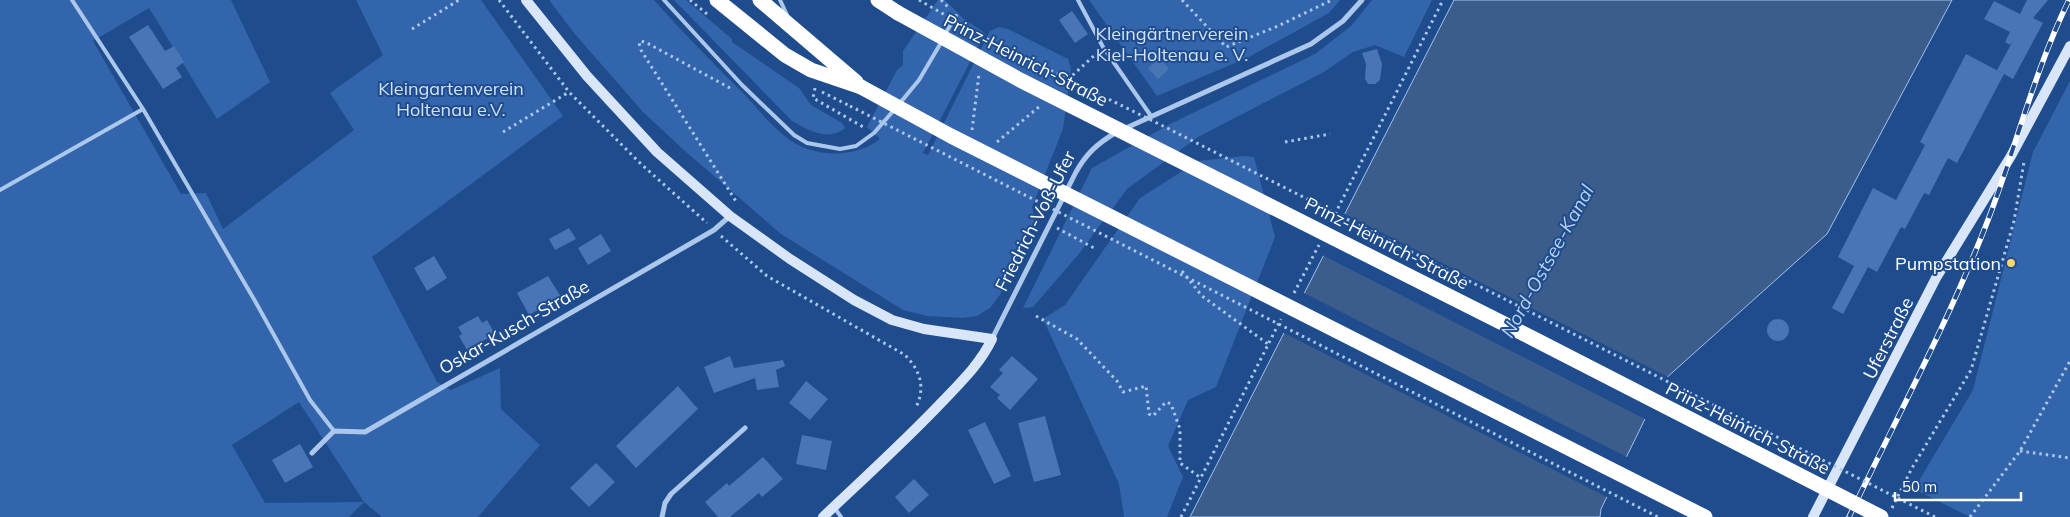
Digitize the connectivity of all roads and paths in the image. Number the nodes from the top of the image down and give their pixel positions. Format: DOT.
graph roads {
  1 [pos="72,0"];
  2 [pos="459,0"];
  3 [pos="526,0"];
  4 [pos="664,0"];
  5 [pos="717,0"];
  6 [pos="760,0"];
  7 [pos="780,0"];
  8 [pos="878,0"];
  9 [pos="919,0"];
  10 [pos="1078,0"];
  11 [pos="1182,0"];
  12 [pos="1332,0"];
  13 [pos="1362,0"];
  14 [pos="1443,0"];
  15 [pos="956,16"];
  16 [pos="412,29"];
  17 [pos="793,29"];
  18 [pos="2070,46"];
  19 [pos="742,85"];
  20 [pos="861,87"];
  21 [pos="815,88"];
  22 [pos="569,92"];
  23 [pos="850,106"];
  24 [pos="143,109"];
  25 [pos="1151,116"];
  26 [pos="503,132"];
  27 [pos="874,133"];
  28 [pos="1330,134"];
  29 [pos="1285,142"];
  30 [pos="2024,161"];
  31 [pos="0,190"];
  32 [pos="730,216"];
  33 [pos="1051,224"];
  34 [pos="1329,226"];
  35 [pos="1320,242"];
  36 [pos="1094,248"];
  37 [pos="1179,268"];
  38 [pos="1290,302"];
  39 [pos="1286,310"];
  40 [pos="1036,316"];
  41 [pos="994,336"];
  42 [pos="1268,344"];
  43 [pos="2070,361"];
  44 [pos="745,428"];
  45 [pos="334,431"];
  46 [pos="2020,451"];
  47 [pos="312,453"];
  48 [pos="2070,458"];
  49 [pos="1201,478"];
  50 [pos="1899,495"];
  51 [pos="834,507"];
  52 [pos="662,517"];
  53 [pos="823,517"];
  54 [pos="841,517"];
  55 [pos="1181,517"];
  56 [pos="1658,517"];
  57 [pos="1705,517"];
  58 [pos="1813,517"];
  59 [pos="1881,517"];
  60 [pos="1935,517"];
  61 [pos="1970,517"];
  1 -- 24 [label="lane"];
  2 -- 16 [label="path"];
  3 -- 32 [label="street"];
  4 -- 19 [label="lane"];
  5 -- 20 [label="highway"];
  6 -- 17 [label="highway"];
  7 -- 17 [label="lane"];
  8 -- 59 [label="highway, Prinz-Heinrich-Straße, bridge"];
  9 -- 60 [label="path, bridge"];
  10 -- 25 [label="lane"];
  11 -- 12 [label="path"];
  13 -- 25 [label="street, Friedrich-Voß-Ufer"];
  14 -- 34 [label="path"];
  15 -- 27 [label="lane"];
  17 -- 20 [label="highway"];
  18 -- 58 [label="street, Uferstraße"];
  19 -- 27 [label="lane"];
  19 -- 32 [label="path"];
  20 -- 57 [label="highway, bridge"];
  21 -- 27 [label="path"];
  22 -- 26 [label="path"];
  23 -- 56 [label="path, bridge"];
  24 -- 31 [label="lane"];
  24 -- 45 [label="lane"];
  25 -- 33 [label="street, Friedrich-Voß-Ufer"];
  28 -- 29 [label="path"];
  30 -- 50 [label="path"];
  32 -- 41 [label="street"];
  32 -- 45 [label="street, Oskar-Kusch-Straße"];
  33 -- 36 [label="path"];
  33 -- 41 [label="street, Friedrich-Voß-Ufer"];
  35 -- 38 [label="path"];
  37 -- 42 [label="path"];
  39 -- 42 [label="path"];
  40 -- 49 [label="path"];
  41 -- 51 [label="street, Friedrich-Voß-Ufer"];
  42 -- 49 [label="path"];
  43 -- 46 [label="path"];
  44 -- 52 [label="street"];
  45 -- 47 [label="street"];
  46 -- 48 [label="path"];
  46 -- 61 [label="path"];
  49 -- 55 [label="path"];
  51 -- 53 [label="street, Friedrich-Voß-Ufer"];
  51 -- 54 [label="lane"];
}
